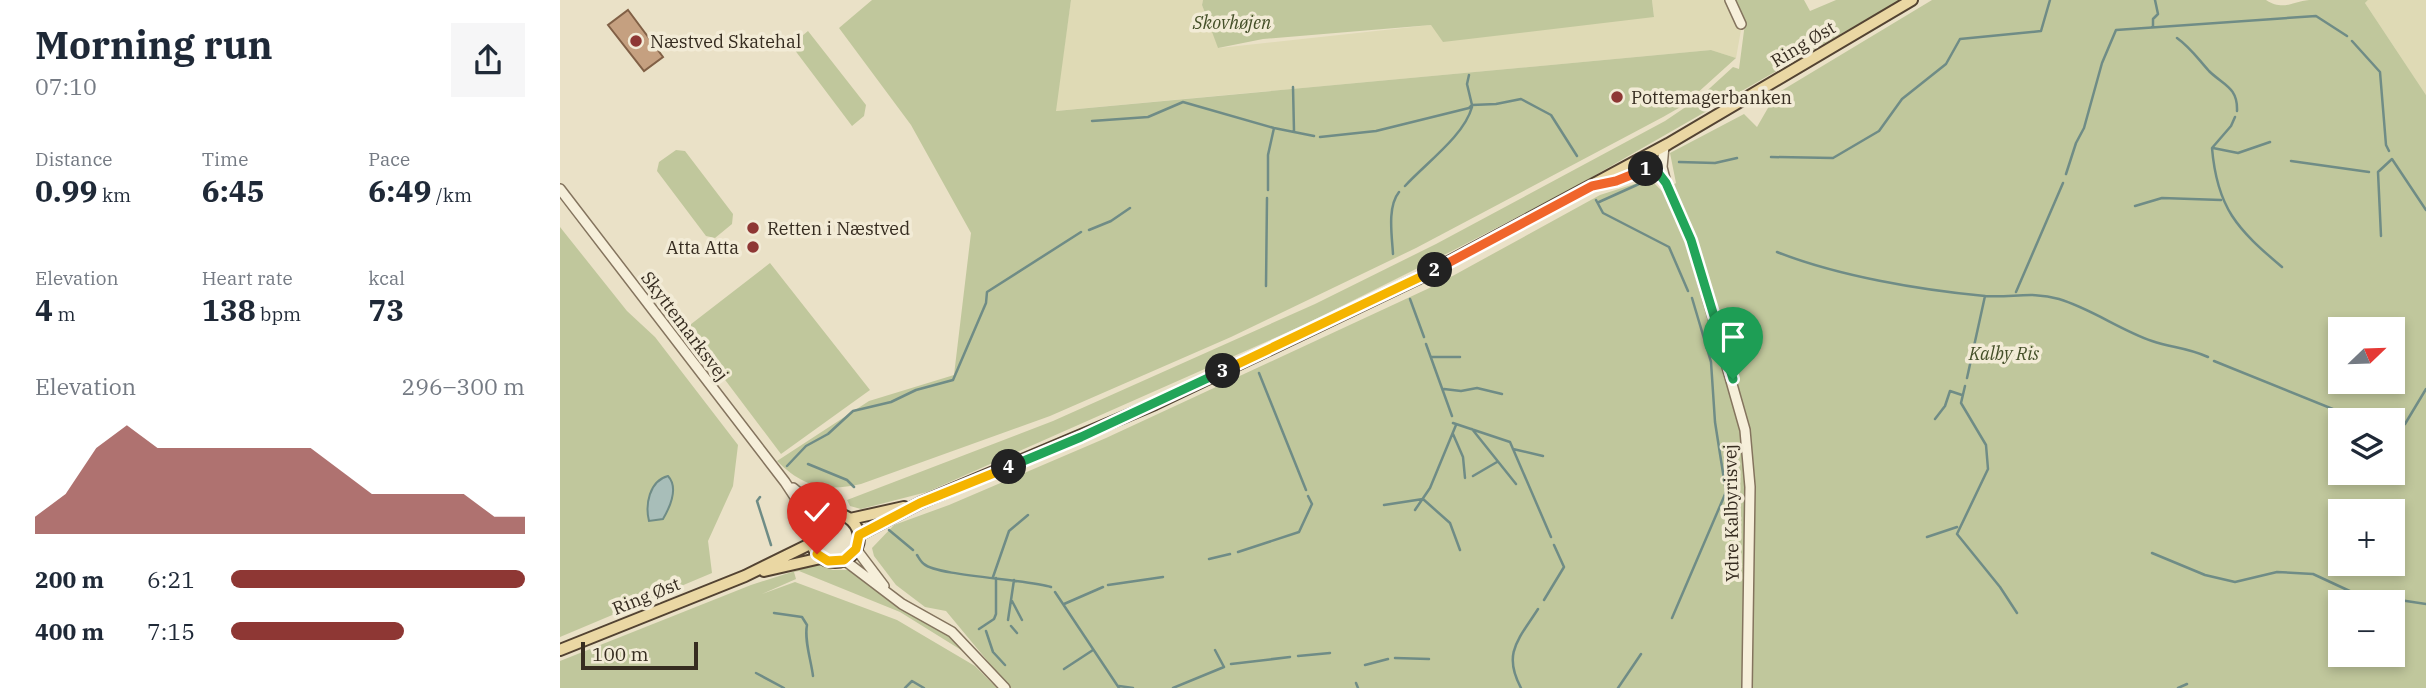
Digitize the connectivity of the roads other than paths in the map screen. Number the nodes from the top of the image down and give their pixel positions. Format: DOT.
graph roads {
  1 [pos="1730,0"];
  2 [pos="1912,0"];
  3 [pos="1741,23"];
  4 [pos="1664,146"];
  5 [pos="1666,183"];
  6 [pos="1592,186"];
  7 [pos="560,189"];
  8 [pos="785,482"];
  9 [pos="920,503"];
  10 [pos="827,516"];
  11 [pos="850,519"];
  12 [pos="814,526"];
  13 [pos="859,535"];
  14 [pos="812,543"];
  15 [pos="856,549"];
  16 [pos="821,558"];
  17 [pos="844,560"];
  18 [pos="745,576"];
  19 [pos="889,593"];
  20 [pos="560,650"];
  21 [pos="1005,688"];
  22 [pos="1747,688"];
  1 -- 3 [label="street"];
  2 -- 4 [label="main road, Ring Øst"];
  4 -- 5 [label="street, Ydre Kalbyrisvej"];
  4 -- 6 [label="main road, Ring Øst"];
  5 -- 6 [label="street"];
  5 -- 22 [label="street, Ydre Kalbyrisvej"];
  6 -- 9 [label="main road, Ring Øst"];
  7 -- 8 [label="street, Skyttemarksvej"];
  8 -- 10 [label="street, Skyttemarksvej"];
  8 -- 12 [label="street, Skyttemarksvej"];
  9 -- 11 [label="main road, Ring Øst"];
  9 -- 13 [label="main road, Ring Øst"];
  10 -- 11 [label="main road"];
  10 -- 12 [label="main road"];
  11 -- 13 [label="main road"];
  12 -- 14 [label="main road"];
  13 -- 15 [label="main road"];
  14 -- 16 [label="main road"];
  14 -- 18 [label="main road, Ring Øst"];
  15 -- 17 [label="main road"];
  15 -- 19 [label="street"];
  16 -- 17 [label="main road"];
  16 -- 18 [label="main road, Ring Øst"];
  17 -- 19 [label="street"];
  18 -- 20 [label="main road, Ring Øst"];
  19 -- 21 [label="street"];
}
